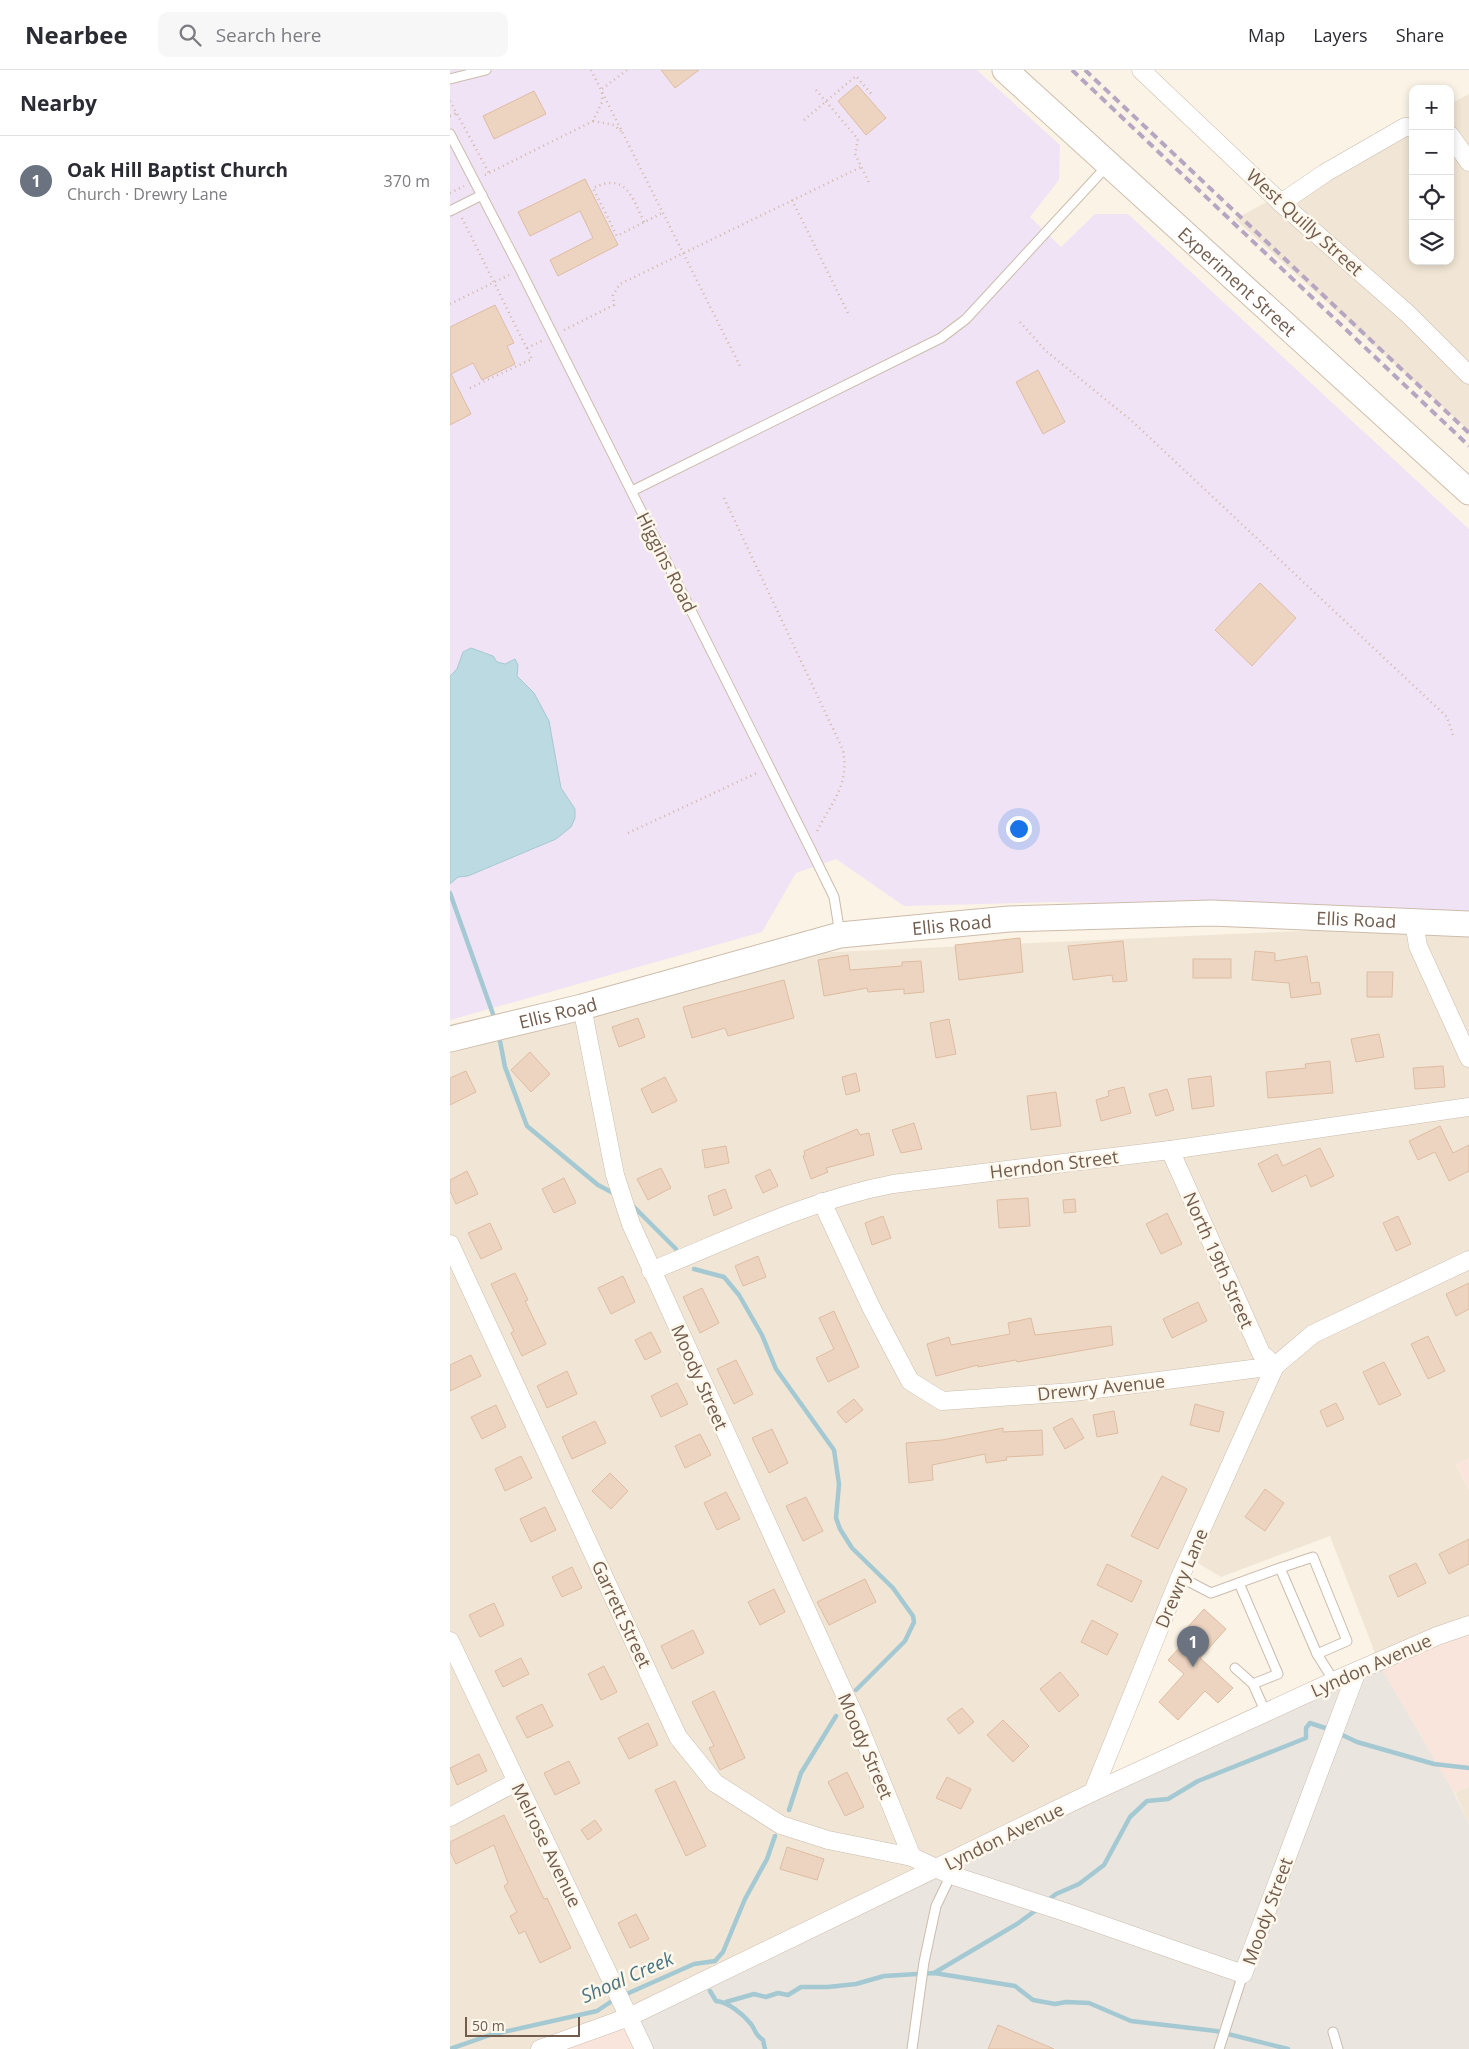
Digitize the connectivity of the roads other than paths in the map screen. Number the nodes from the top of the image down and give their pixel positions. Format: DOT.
graph roads {
  1 [pos="486,70"];
  2 [pos="1005,70"];
  3 [pos="1141,70"];
  4 [pos="450,79"];
  5 [pos="1409,128"];
  6 [pos="450,134"];
  7 [pos="1454,141"];
  8 [pos="1469,162"];
  9 [pos="1108,164"];
  10 [pos="482,194"];
  11 [pos="1281,203"];
  12 [pos="453,209"];
  13 [pos="1469,375"];
  14 [pos="632,492"];
  15 [pos="1469,492"];
  16 [pos="1414,922"];
  17 [pos="1469,924"];
  18 [pos="840,935"];
  19 [pos="582,1007"];
  20 [pos="450,1039"];
  21 [pos="1469,1058"];
  22 [pos="1469,1107"];
  23 [pos="1170,1150"];
  24 [pos="822,1202"];
  25 [pos="450,1244"];
  26 [pos="1469,1260"];
  27 [pos="651,1271"];
  28 [pos="1275,1366"];
  29 [pos="1280,1568"];
  30 [pos="1180,1577"];
  31 [pos="1239,1583"];
  32 [pos="1469,1625"];
  33 [pos="450,1641"];
  34 [pos="1318,1654"];
  35 [pos="1235,1668"];
  36 [pos="1357,1671"];
  37 [pos="1334,1682"];
  38 [pos="1253,1684"];
  39 [pos="1266,1713"];
  40 [pos="516,1782"];
  41 [pos="1093,1792"];
  42 [pos="450,1816"];
  43 [pos="912,1857"];
  44 [pos="944,1871"];
  45 [pos="1243,1974"];
  46 [pos="626,2012"];
  47 [pos="1333,2032"];
  48 [pos="1220,2046"];
  49 [pos="540,2049"];
  50 [pos="644,2049"];
  51 [pos="912,2049"];
  52 [pos="1338,2049"];
  1 -- 4 [label="lane"];
  2 -- 9 [label="street, Experiment Street"];
  3 -- 11 [label="street, West Quilly Street"];
  5 -- 11 [label="street"];
  6 -- 10 [label="lane, Higgins Road"];
  7 -- 8 [label="street"];
  9 -- 14 [label="lane"];
  9 -- 15 [label="street, Experiment Street"];
  10 -- 12 [label="lane"];
  10 -- 14 [label="lane, Higgins Road"];
  11 -- 13 [label="street, West Quilly Street"];
  14 -- 18 [label="lane, Higgins Road"];
  16 -- 17 [label="street, Ellis Road"];
  16 -- 18 [label="street, Ellis Road"];
  16 -- 21 [label="street"];
  18 -- 19 [label="street, Ellis Road"];
  19 -- 20 [label="street, Ellis Road"];
  19 -- 27 [label="street, Moody Street"];
  22 -- 23 [label="street, Herndon Street"];
  23 -- 24 [label="street, Herndon Street"];
  23 -- 28 [label="street, North 19th Street"];
  24 -- 27 [label="street, Herndon Street"];
  24 -- 28 [label="street, Drewry Avenue"];
  25 -- 43 [label="street, Garrett Street"];
  26 -- 28 [label="street"];
  27 -- 43 [label="street, Moody Street"];
  28 -- 30 [label="street, Drewry Lane"];
  29 -- 31 [label="lane"];
  29 -- 34 [label="lane"];
  29 -- 34 [label="lane"];
  30 -- 31 [label="lane"];
  30 -- 41 [label="street, Drewry Lane"];
  31 -- 38 [label="lane"];
  32 -- 36 [label="street, Lyndon Avenue"];
  33 -- 40 [label="street, Melrose Avenue"];
  34 -- 37 [label="lane"];
  35 -- 38 [label="lane"];
  36 -- 37 [label="street, Lyndon Avenue"];
  36 -- 45 [label="street, Moody Street"];
  37 -- 39 [label="street, Lyndon Avenue"];
  38 -- 39 [label="lane"];
  39 -- 41 [label="street, Lyndon Avenue"];
  40 -- 42 [label="street"];
  40 -- 46 [label="street, Melrose Avenue"];
  41 -- 44 [label="street, Lyndon Avenue"];
  43 -- 44 [label="street, Moody Street"];
  44 -- 45 [label="street, Moody Street"];
  44 -- 46 [label="street, Lyndon Avenue"];
  44 -- 51 [label="lane"];
  45 -- 48 [label="lane"];
  46 -- 49 [label="street, Lyndon Avenue"];
  46 -- 50 [label="street, Melrose Avenue"];
  47 -- 52 [label="lane"];
}
